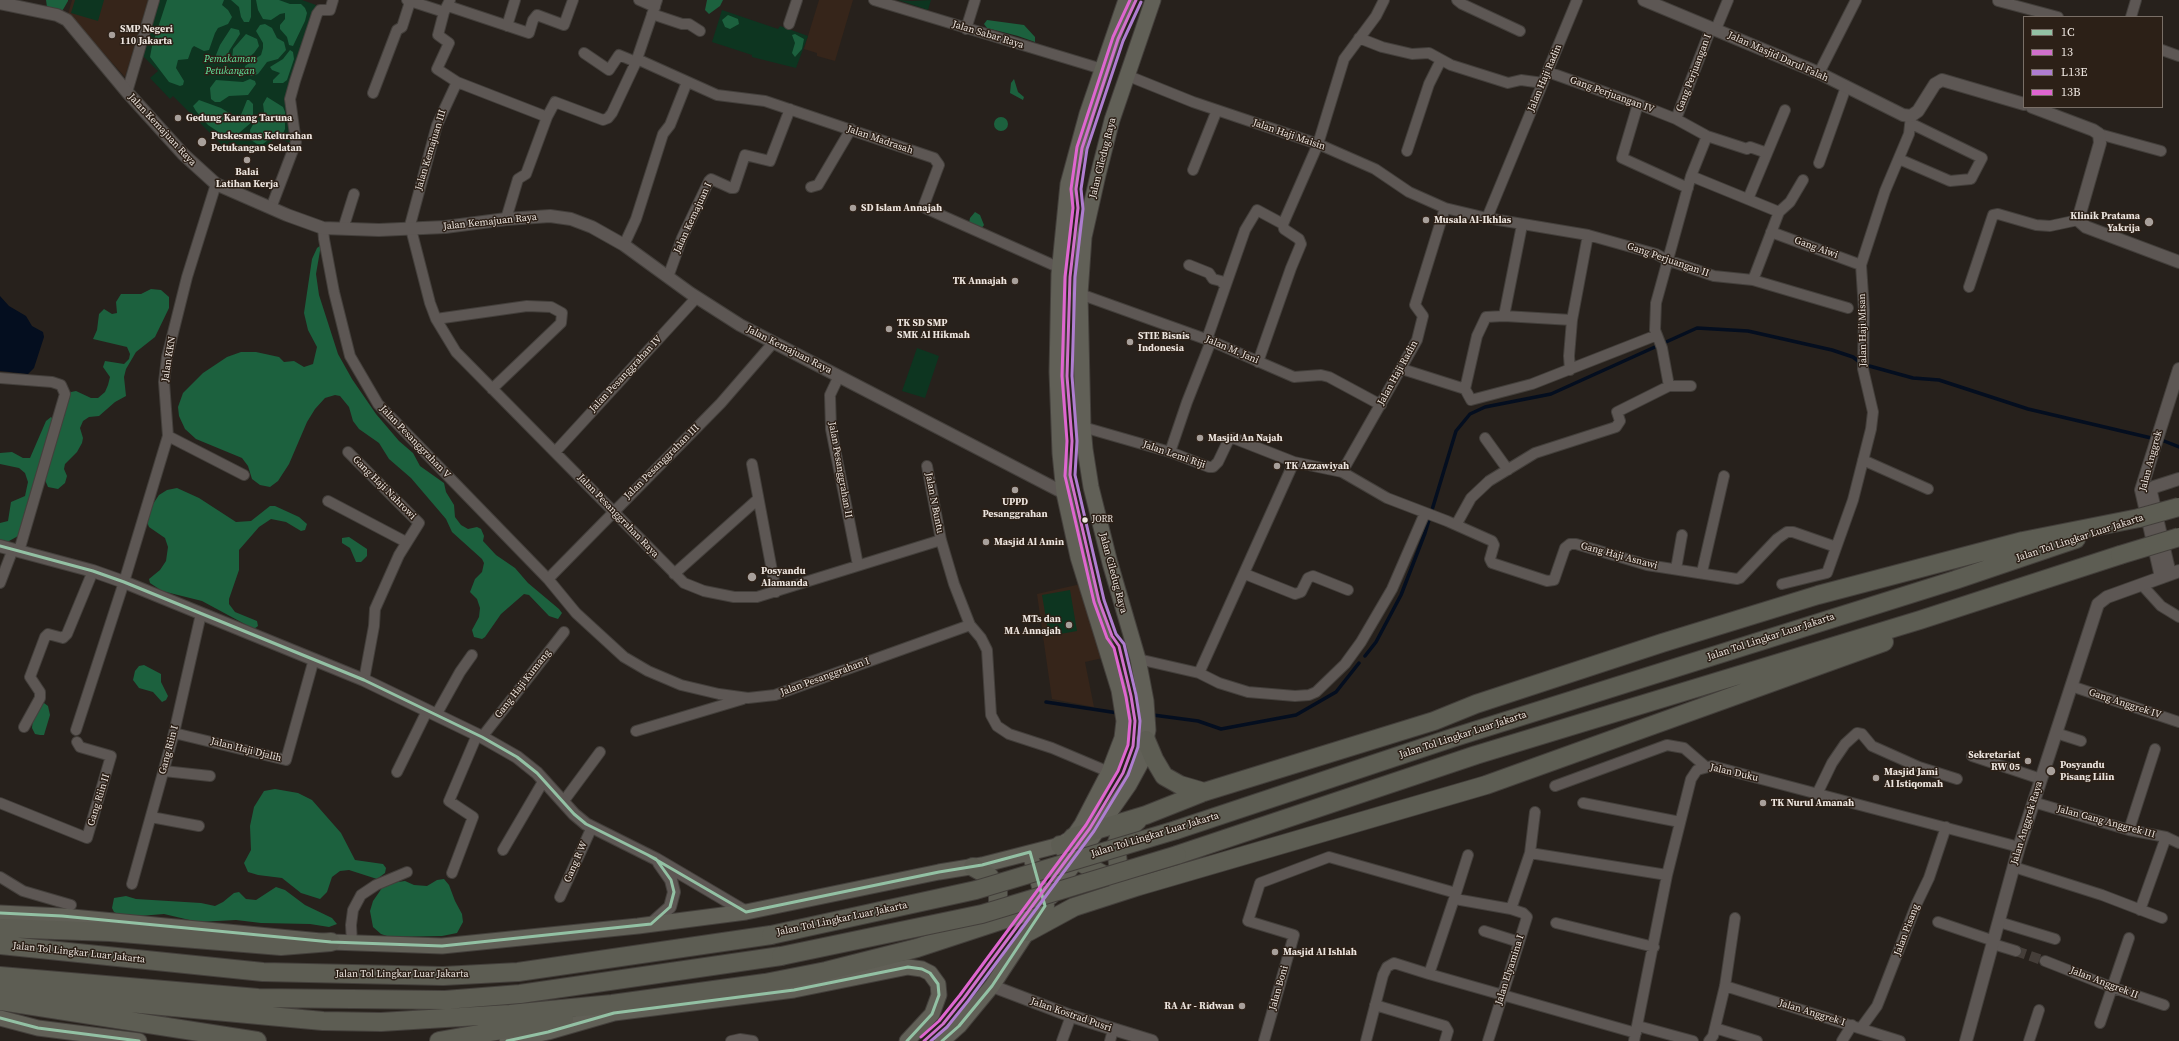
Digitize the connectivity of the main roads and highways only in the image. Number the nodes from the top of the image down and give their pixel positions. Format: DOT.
graph roads {
  1 [pos="1126,0"];
  2 [pos="1153,0"];
  3 [pos="1087,114"];
  4 [pos="1112,120"];
  5 [pos="1085,449"];
  6 [pos="1060,453"];
  7 [pos="2179,507"];
  8 [pos="2139,518"];
  9 [pos="2179,537"];
  10 [pos="1920,620"];
  11 [pos="1133,644"];
  12 [pos="1109,654"];
  13 [pos="1146,740"];
  14 [pos="1204,792"];
  15 [pos="1146,815"];
  16 [pos="1098,829"];
  17 [pos="1066,841"];
  18 [pos="1030,852"];
  19 [pos="1076,860"];
  20 [pos="973,867"];
  21 [pos="1143,885"];
  22 [pos="1045,906"];
  23 [pos="0,913"];
  24 [pos="0,928"];
  25 [pos="971,931"];
  26 [pos="1028,932"];
  27 [pos="331,942"];
  28 [pos="0,945"];
  29 [pos="0,976"];
  30 [pos="0,990"];
  31 [pos="0,1002"];
  32 [pos="614,1013"];
  33 [pos="0,1018"];
  34 [pos="139,1041"];
  35 [pos="257,1041"];
  36 [pos="439,1041"];
  37 [pos="507,1041"];
  38 [pos="907,1041"];
  39 [pos="942,1041"];
  1 -- 3 [label="main road"];
  2 -- 4 [label="main road, Jalan Ciledug Raya"];
  3 -- 4 [label="main road"];
  3 -- 6 [label="main road"];
  4 -- 5 [label="main road, Jalan Ciledug Raya"];
  5 -- 6 [label="main road"];
  5 -- 11 [label="main road, Jalan Ciledug Raya"];
  6 -- 12 [label="main road"];
  7 -- 8 [label="highway, Jalan Tol Lingkar Luar Jakarta, bridge"];
  8 -- 14 [label="highway"];
  8 -- 28 [label="highway, Jalan Tol Lingkar Luar Jakarta, bridge"];
  9 -- 10 [label="highway, bridge"];
  10 -- 21 [label="highway"];
  10 -- 29 [label="highway, bridge"];
  11 -- 12 [label="main road"];
  11 -- 13 [label="main road, Jalan Ciledug Raya"];
  12 -- 17 [label="main road"];
  13 -- 14 [label="highway"];
  13 -- 16 [label="main road, Jalan Ciledug Raya"];
  14 -- 15 [label="highway"];
  15 -- 16 [label="highway"];
  15 -- 21 [label="highway"];
  16 -- 17 [label="highway"];
  16 -- 19 [label="main road, Jalan Ciledug Raya"];
  17 -- 18 [label="main road"];
  17 -- 19 [label="highway"];
  18 -- 20 [label="main road"];
  18 -- 22 [label="main road"];
  19 -- 21 [label="highway"];
  19 -- 22 [label="main road, Jalan Ciledug Raya"];
  20 -- 25 [label="highway"];
  20 -- 27 [label="main road"];
  21 -- 26 [label="highway"];
  22 -- 25 [label="highway"];
  22 -- 26 [label="main road, Jalan Ciledug Raya"];
  23 -- 27 [label="main road"];
  24 -- 27 [label="highway"];
  25 -- 30 [label="highway"];
  26 -- 39 [label="main road, Jalan Ciledug Raya"];
  31 -- 35 [label="highway"];
  32 -- 36 [label="highway"];
  32 -- 37 [label="main road"];
  32 -- 38 [label="main road"];
  33 -- 34 [label="main road"];
}
